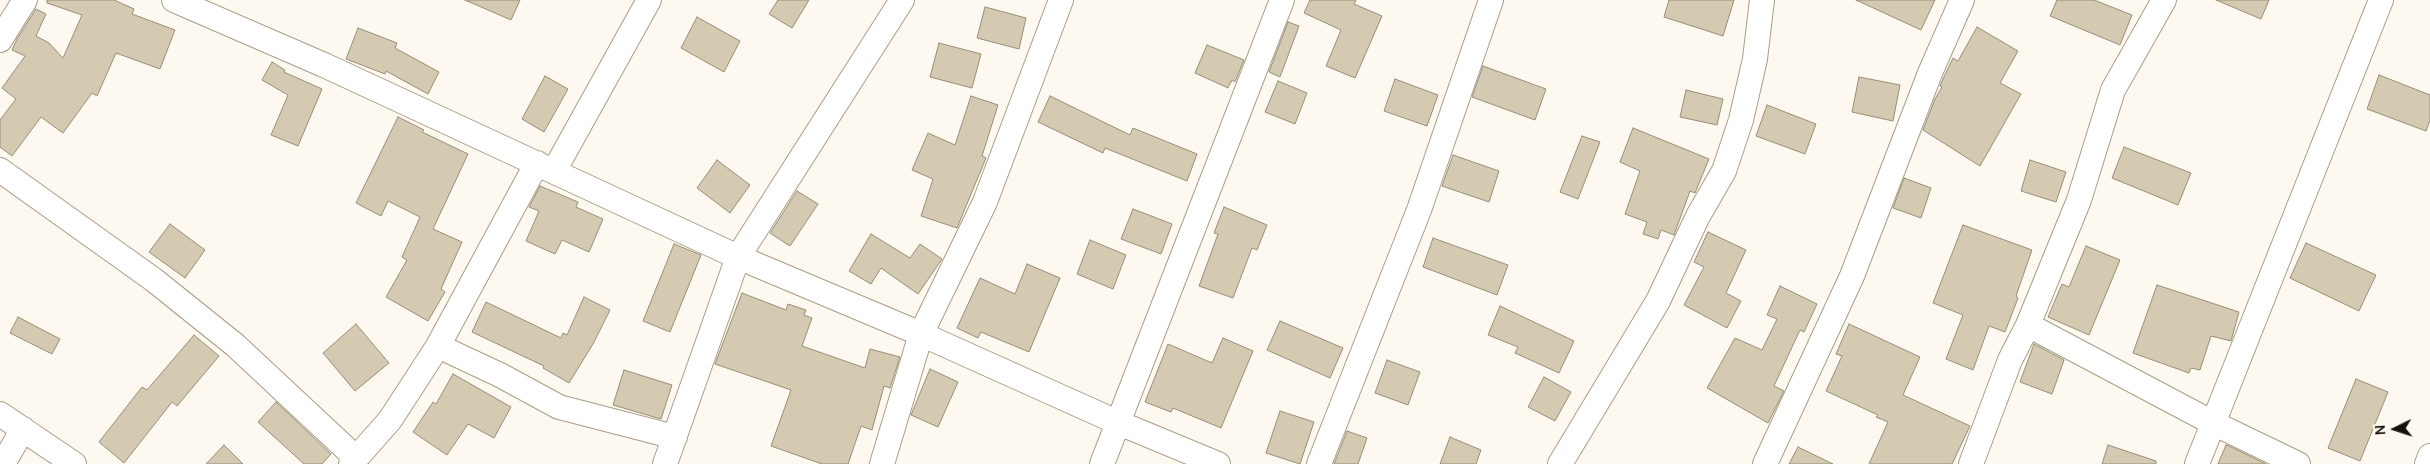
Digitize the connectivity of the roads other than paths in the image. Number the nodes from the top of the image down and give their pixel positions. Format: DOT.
graph roads {
  1 [pos="25,0"];
  2 [pos="174,0"];
  3 [pos="649,0"];
  4 [pos="902,0"];
  5 [pos="1061,0"];
  6 [pos="1282,0"];
  7 [pos="1491,0"];
  8 [pos="1762,0"];
  9 [pos="1962,0"];
  10 [pos="2164,0"];
  11 [pos="2381,0"];
  12 [pos="0,40"];
  13 [pos="545,167"];
  14 [pos="0,170"];
  15 [pos="738,257"];
  16 [pos="2028,325"];
  17 [pos="921,334"];
  18 [pos="438,346"];
  19 [pos="0,414"];
  20 [pos="1119,423"];
  21 [pos="2213,423"];
  22 [pos="23,429"];
  23 [pos="675,436"];
  24 [pos="2430,456"];
  25 [pos="354,461"];
  26 [pos="3,464"];
  27 [pos="74,464"];
  28 [pos="665,464"];
  29 [pos="882,464"];
  30 [pos="1102,464"];
  31 [pos="1218,464"];
  32 [pos="1319,464"];
  33 [pos="1560,464"];
  34 [pos="1765,464"];
  35 [pos="1970,464"];
  36 [pos="2197,464"];
  37 [pos="2298,464"];
  38 [pos="2427,464"];
  1 -- 12 [label="street"];
  2 -- 13 [label="street"];
  3 -- 13 [label="street"];
  4 -- 15 [label="street"];
  5 -- 17 [label="street"];
  6 -- 20 [label="street"];
  7 -- 32 [label="street"];
  8 -- 33 [label="street"];
  9 -- 34 [label="street"];
  10 -- 16 [label="street"];
  11 -- 21 [label="street"];
  13 -- 15 [label="street"];
  13 -- 18 [label="street"];
  14 -- 25 [label="street"];
  15 -- 17 [label="street"];
  15 -- 23 [label="street"];
  16 -- 21 [label="street"];
  16 -- 35 [label="street"];
  17 -- 20 [label="street"];
  17 -- 29 [label="street"];
  18 -- 23 [label="street"];
  18 -- 25 [label="street"];
  19 -- 22 [label="street"];
  20 -- 30 [label="street"];
  20 -- 31 [label="street"];
  21 -- 36 [label="street"];
  21 -- 37 [label="street"];
  22 -- 26 [label="street"];
  22 -- 27 [label="street"];
  23 -- 28 [label="street"];
  24 -- 38 [label="street"];
}
